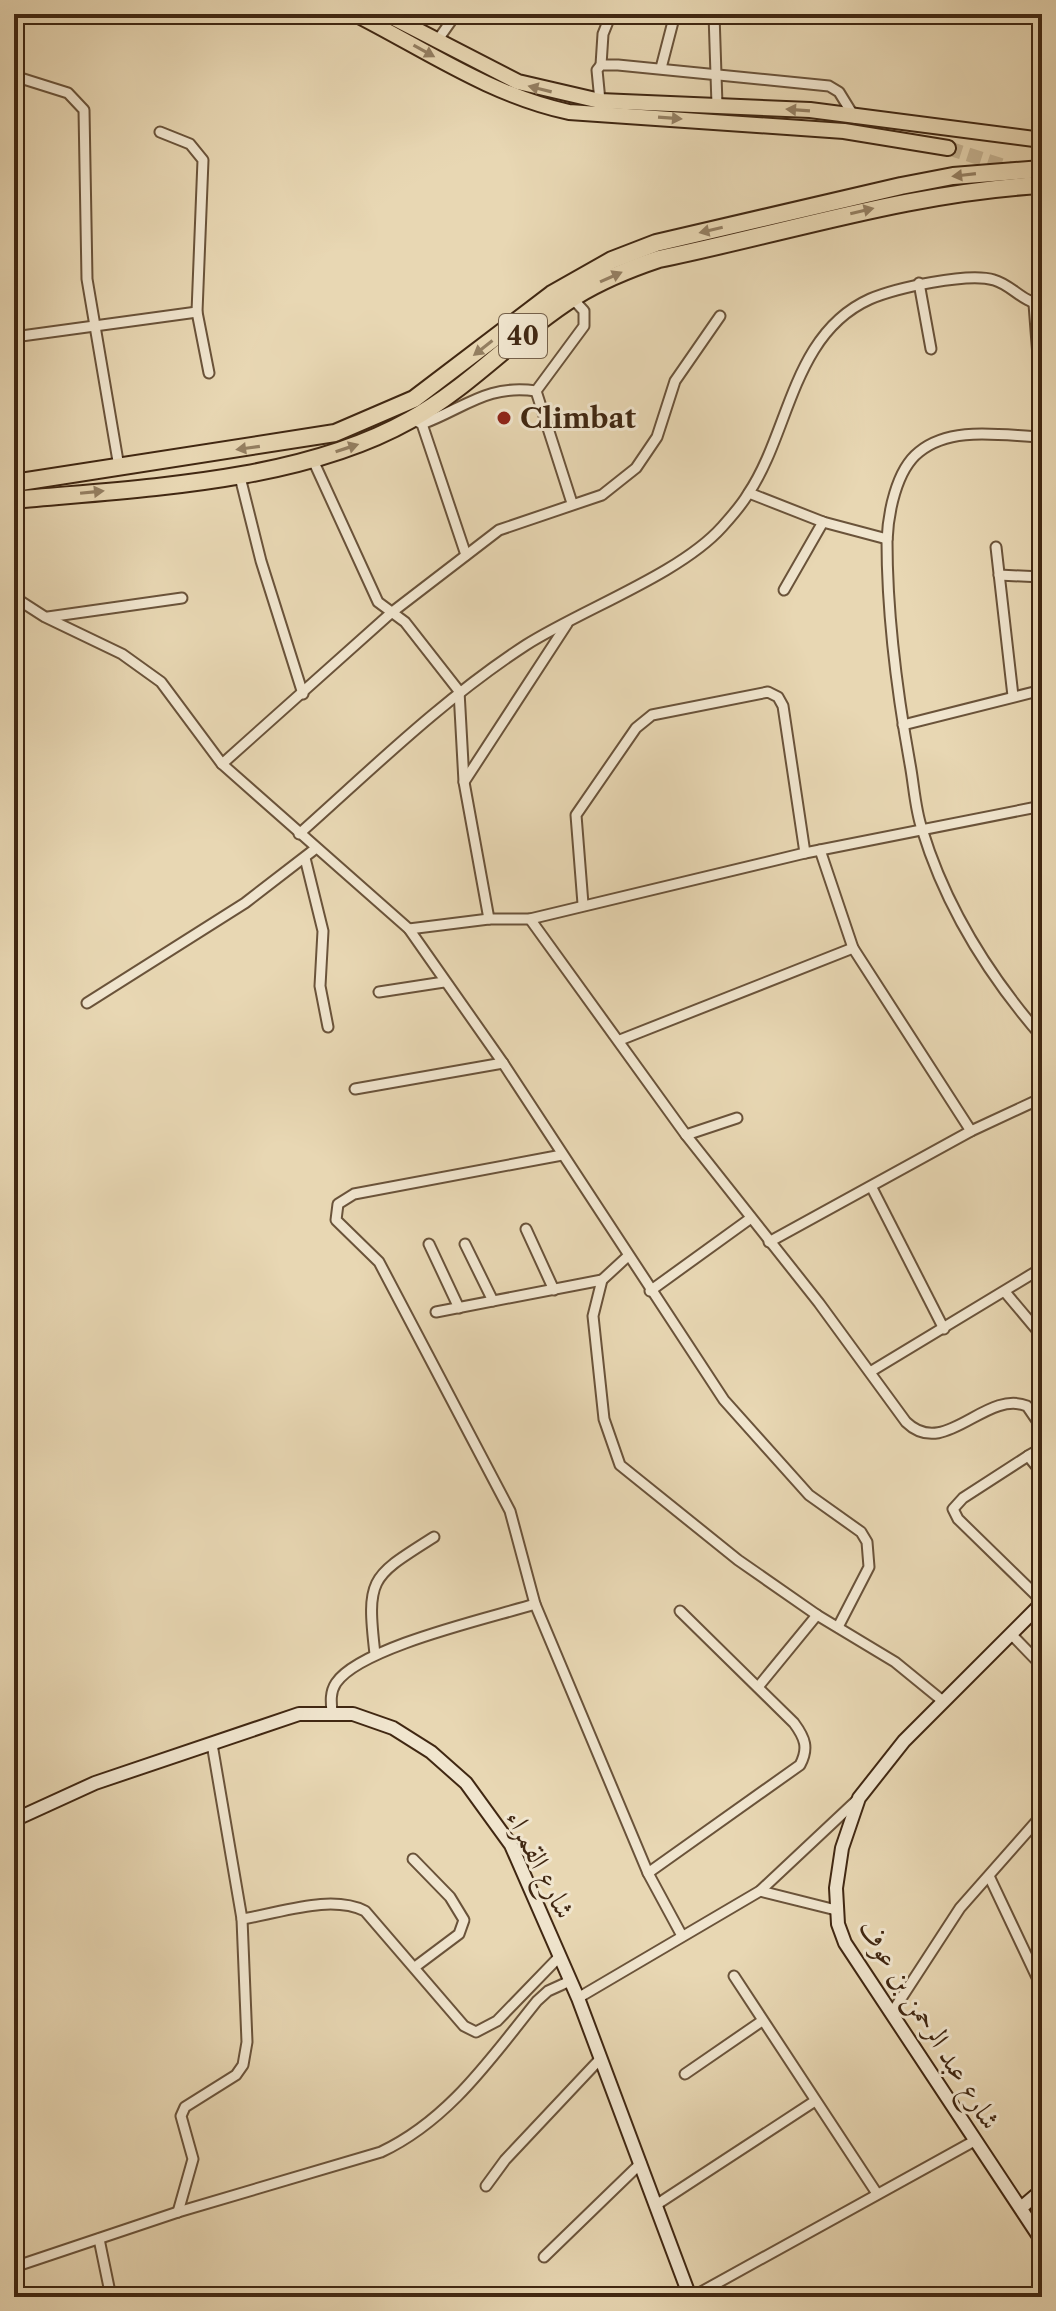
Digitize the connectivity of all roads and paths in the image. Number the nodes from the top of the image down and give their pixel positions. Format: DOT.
graph roads {
  1 [pos="355,14"];
  2 [pos="386,14"];
  3 [pos="456,14"];
  4 [pos="611,14"];
  5 [pos="675,14"];
  6 [pos="714,14"];
  7 [pos="437,41"];
  8 [pos="601,65"];
  9 [pos="661,68"];
  10 [pos="718,73"];
  11 [pos="14,76"];
  12 [pos="600,101"];
  13 [pos="717,105"];
  14 [pos="855,118"];
  15 [pos="160,132"];
  16 [pos="1042,140"];
  17 [pos="948,148"];
  18 [pos="1042,169"];
  19 [pos="1042,185"];
  20 [pos="919,283"];
  21 [pos="572,298"];
  22 [pos="1038,304"];
  23 [pos="197,312"];
  24 [pos="720,316"];
  25 [pos="94,328"];
  26 [pos="14,337"];
  27 [pos="931,349"];
  28 [pos="209,373"];
  29 [pos="536,391"];
  30 [pos="1042,409"];
  31 [pos="417,422"];
  32 [pos="1042,437"];
  33 [pos="312,458"];
  34 [pos="119,467"];
  35 [pos="239,473"];
  36 [pos="14,483"];
  37 [pos="749,493"];
  38 [pos="14,500"];
  39 [pos="572,503"];
  40 [pos="823,522"];
  41 [pos="887,539"];
  42 [pos="996,547"];
  43 [pos="466,555"];
  44 [pos="999,575"];
  45 [pos="1042,577"];
  46 [pos="784,590"];
  47 [pos="14,597"];
  48 [pos="182,598"];
  49 [pos="391,613"];
  50 [pos="45,617"];
  51 [pos="568,621"];
  52 [pos="1042,690"];
  53 [pos="459,691"];
  54 [pos="303,694"];
  55 [pos="1013,696"];
  56 [pos="903,725"];
  57 [pos="222,764"];
  58 [pos="464,782"];
  59 [pos="1042,806"];
  60 [pos="921,828"];
  61 [pos="299,834"];
  62 [pos="315,849"];
  63 [pos="820,850"];
  64 [pos="805,853"];
  65 [pos="305,858"];
  66 [pos="583,904"];
  67 [pos="489,919"];
  68 [pos="530,919"];
  69 [pos="409,929"];
  70 [pos="853,948"];
  71 [pos="444,982"];
  72 [pos="379,992"];
  73 [pos="87,1003"];
  74 [pos="328,1027"];
  75 [pos="1042,1037"];
  76 [pos="620,1040"];
  77 [pos="503,1063"];
  78 [pos="355,1089"];
  79 [pos="1042,1098"];
  80 [pos="737,1118"];
  81 [pos="971,1131"];
  82 [pos="686,1135"];
  83 [pos="562,1155"];
  84 [pos="872,1188"];
  85 [pos="751,1218"];
  86 [pos="526,1229"];
  87 [pos="769,1242"];
  88 [pos="429,1244"];
  89 [pos="465,1244"];
  90 [pos="628,1256"];
  91 [pos="1042,1268"];
  92 [pos="602,1280"];
  93 [pos="554,1290"];
  94 [pos="650,1291"];
  95 [pos="1005,1292"];
  96 [pos="493,1301"];
  97 [pos="459,1308"];
  98 [pos="436,1312"];
  99 [pos="944,1329"];
  100 [pos="1042,1336"];
  101 [pos="870,1372"];
  102 [pos="1042,1428"];
  103 [pos="1042,1448"];
  104 [pos="1028,1456"];
  105 [pos="1042,1473"];
  106 [pos="434,1537"];
  107 [pos="1042,1602"];
  108 [pos="535,1604"];
  109 [pos="680,1611"];
  110 [pos="817,1615"];
  111 [pos="838,1627"];
  112 [pos="1011,1634"];
  113 [pos="375,1654"];
  114 [pos="1042,1666"];
  115 [pos="758,1687"];
  116 [pos="944,1702"];
  117 [pos="332,1712"];
  118 [pos="212,1744"];
  119 [pos="859,1798"];
  120 [pos="1042,1815"];
  121 [pos="14,1820"];
  122 [pos="413,1859"];
  123 [pos="648,1873"];
  124 [pos="989,1876"];
  125 [pos="760,1891"];
  126 [pos="836,1910"];
  127 [pos="242,1919"];
  128 [pos="681,1934"];
  129 [pos="559,1957"];
  130 [pos="415,1967"];
  131 [pos="734,1976"];
  132 [pos="570,1981"];
  133 [pos="1042,1988"];
  134 [pos="578,1998"];
  135 [pos="891,2014"];
  136 [pos="762,2021"];
  137 [pos="601,2058"];
  138 [pos="685,2074"];
  139 [pos="815,2101"];
  140 [pos="976,2140"];
  141 [pos="641,2163"];
  142 [pos="486,2186"];
  143 [pos="1042,2190"];
  144 [pos="876,2192"];
  145 [pos="656,2205"];
  146 [pos="1022,2207"];
  147 [pos="178,2212"];
  148 [pos="99,2239"];
  149 [pos="1042,2241"];
  150 [pos="544,2257"];
  151 [pos="14,2267"];
  152 [pos="111,2297"];
  153 [pos="691,2297"];
  1 -- 17 [label="main road, one-way"];
  2 -- 7 [label="main road"];
  3 -- 7 [label="street"];
  4 -- 8 [label="street"];
  5 -- 9 [label="street"];
  6 -- 10 [label="street"];
  12 -- 7 [label="main road, one-way"];
  8 -- 9 [label="street"];
  8 -- 12 [label="street"];
  9 -- 10 [label="street"];
  10 -- 13 [label="street"];
  10 -- 14 [label="street"];
  11 -- 25 [label="street"];
  12 -- 13 [label="main road"];
  14 -- 13 [label="main road, one-way"];
  14 -- 16 [label="main road"];
  15 -- 23 [label="street"];
  18 -- 34 [label="highway, 40, one-way"];
  21 -- 19 [label="highway, 40, one-way"];
  20 -- 22 [label="street"];
  20 -- 27 [label="street"];
  20 -- 37 [label="street"];
  21 -- 29 [label="street"];
  21 -- 31 [label="highway, 40"];
  22 -- 30 [label="street"];
  23 -- 25 [label="street"];
  23 -- 28 [label="street"];
  24 -- 39 [label="street"];
  25 -- 26 [label="street"];
  25 -- 34 [label="street"];
  29 -- 31 [label="street"];
  29 -- 39 [label="street"];
  33 -- 31 [label="highway, 40, one-way"];
  31 -- 43 [label="street"];
  32 -- 41 [label="street"];
  33 -- 35 [label="highway, 40"];
  33 -- 49 [label="street"];
  34 -- 36 [label="highway, 40"];
  38 -- 35 [label="highway, 40, one-way"];
  35 -- 54 [label="street"];
  37 -- 40 [label="street"];
  37 -- 51 [label="street"];
  39 -- 43 [label="street"];
  40 -- 41 [label="street"];
  40 -- 46 [label="street"];
  41 -- 56 [label="street"];
  42 -- 44 [label="street"];
  43 -- 49 [label="street"];
  44 -- 45 [label="street"];
  44 -- 55 [label="street"];
  47 -- 50 [label="street"];
  48 -- 50 [label="street"];
  49 -- 53 [label="street"];
  49 -- 54 [label="street"];
  50 -- 57 [label="street"];
  51 -- 53 [label="street"];
  51 -- 58 [label="street"];
  52 -- 55 [label="street"];
  53 -- 58 [label="street"];
  53 -- 61 [label="street"];
  54 -- 57 [label="street"];
  55 -- 56 [label="street"];
  56 -- 60 [label="street"];
  57 -- 61 [label="street"];
  58 -- 67 [label="street"];
  59 -- 60 [label="street"];
  60 -- 63 [label="street"];
  60 -- 75 [label="street"];
  61 -- 62 [label="street"];
  62 -- 65 [label="street"];
  62 -- 69 [label="street"];
  63 -- 64 [label="street"];
  63 -- 70 [label="street"];
  64 -- 66 [label="street"];
  64 -- 66 [label="street"];
  65 -- 73 [label="street"];
  65 -- 74 [label="street"];
  66 -- 68 [label="street"];
  67 -- 68 [label="street"];
  67 -- 69 [label="street"];
  68 -- 76 [label="street"];
  69 -- 71 [label="street"];
  70 -- 76 [label="street"];
  70 -- 81 [label="street"];
  71 -- 72 [label="street"];
  71 -- 77 [label="street"];
  76 -- 82 [label="street"];
  77 -- 78 [label="street"];
  77 -- 83 [label="street"];
  79 -- 81 [label="street"];
  80 -- 82 [label="street"];
  81 -- 84 [label="street"];
  82 -- 85 [label="street"];
  83 -- 90 [label="street"];
  83 -- 108 [label="street"];
  84 -- 87 [label="street"];
  84 -- 99 [label="street"];
  85 -- 87 [label="street"];
  85 -- 94 [label="street"];
  86 -- 93 [label="street"];
  87 -- 101 [label="street"];
  88 -- 97 [label="street"];
  89 -- 96 [label="street"];
  90 -- 92 [label="street"];
  90 -- 94 [label="street"];
  91 -- 95 [label="street"];
  92 -- 93 [label="street"];
  92 -- 110 [label="street"];
  93 -- 96 [label="street"];
  94 -- 111 [label="street"];
  95 -- 99 [label="street"];
  95 -- 100 [label="street"];
  96 -- 97 [label="street"];
  97 -- 98 [label="street"];
  99 -- 101 [label="street"];
  101 -- 102 [label="street"];
  103 -- 104 [label="street"];
  104 -- 105 [label="street"];
  104 -- 107 [label="street"];
  106 -- 113 [label="street"];
  107 -- 112 [label="street, شارع عبد الرحمن بن عوف"];
  108 -- 113 [label="street"];
  108 -- 123 [label="street"];
  109 -- 115 [label="street"];
  110 -- 111 [label="street"];
  110 -- 115 [label="street"];
  111 -- 116 [label="street"];
  112 -- 114 [label="street"];
  112 -- 116 [label="street, شارع عبد الرحمن بن عوف"];
  113 -- 117 [label="street"];
  115 -- 123 [label="street"];
  116 -- 119 [label="street, شارع عبد الرحمن بن عوف"];
  117 -- 118 [label="street, شارع القمراء"];
  117 -- 129 [label="street, شارع القمراء"];
  118 -- 121 [label="street, شارع القمراء"];
  118 -- 127 [label="street"];
  119 -- 125 [label="street"];
  119 -- 126 [label="street, شارع عبد الرحمن بن عوف"];
  120 -- 124 [label="street"];
  122 -- 130 [label="street"];
  123 -- 128 [label="street"];
  124 -- 133 [label="street"];
  124 -- 135 [label="street"];
  125 -- 126 [label="street"];
  125 -- 128 [label="street"];
  126 -- 135 [label="street, شارع عبد الرحمن بن عوف"];
  127 -- 130 [label="street"];
  127 -- 147 [label="street"];
  128 -- 134 [label="street"];
  129 -- 130 [label="street"];
  129 -- 132 [label="street, شارع القمراء"];
  131 -- 136 [label="street"];
  132 -- 134 [label="street, شارع القمراء"];
  132 -- 147 [label="street"];
  134 -- 137 [label="street, شارع القمراء"];
  135 -- 140 [label="street, شارع عبد الرحمن بن عوف"];
  136 -- 138 [label="street"];
  136 -- 139 [label="street"];
  137 -- 141 [label="street, شارع القمراء"];
  137 -- 142 [label="street"];
  139 -- 144 [label="street"];
  139 -- 145 [label="street"];
  140 -- 144 [label="street"];
  140 -- 146 [label="street, شارع عبد الرحمن بن عوف"];
  141 -- 145 [label="street, شارع القمراء"];
  141 -- 150 [label="street"];
  143 -- 146 [label="street"];
  144 -- 153 [label="street"];
  145 -- 153 [label="street, شارع القمراء"];
  146 -- 149 [label="street, شارع عبد الرحمن بن عوف"];
  147 -- 148 [label="street"];
  148 -- 151 [label="street"];
  148 -- 152 [label="street"];
}
